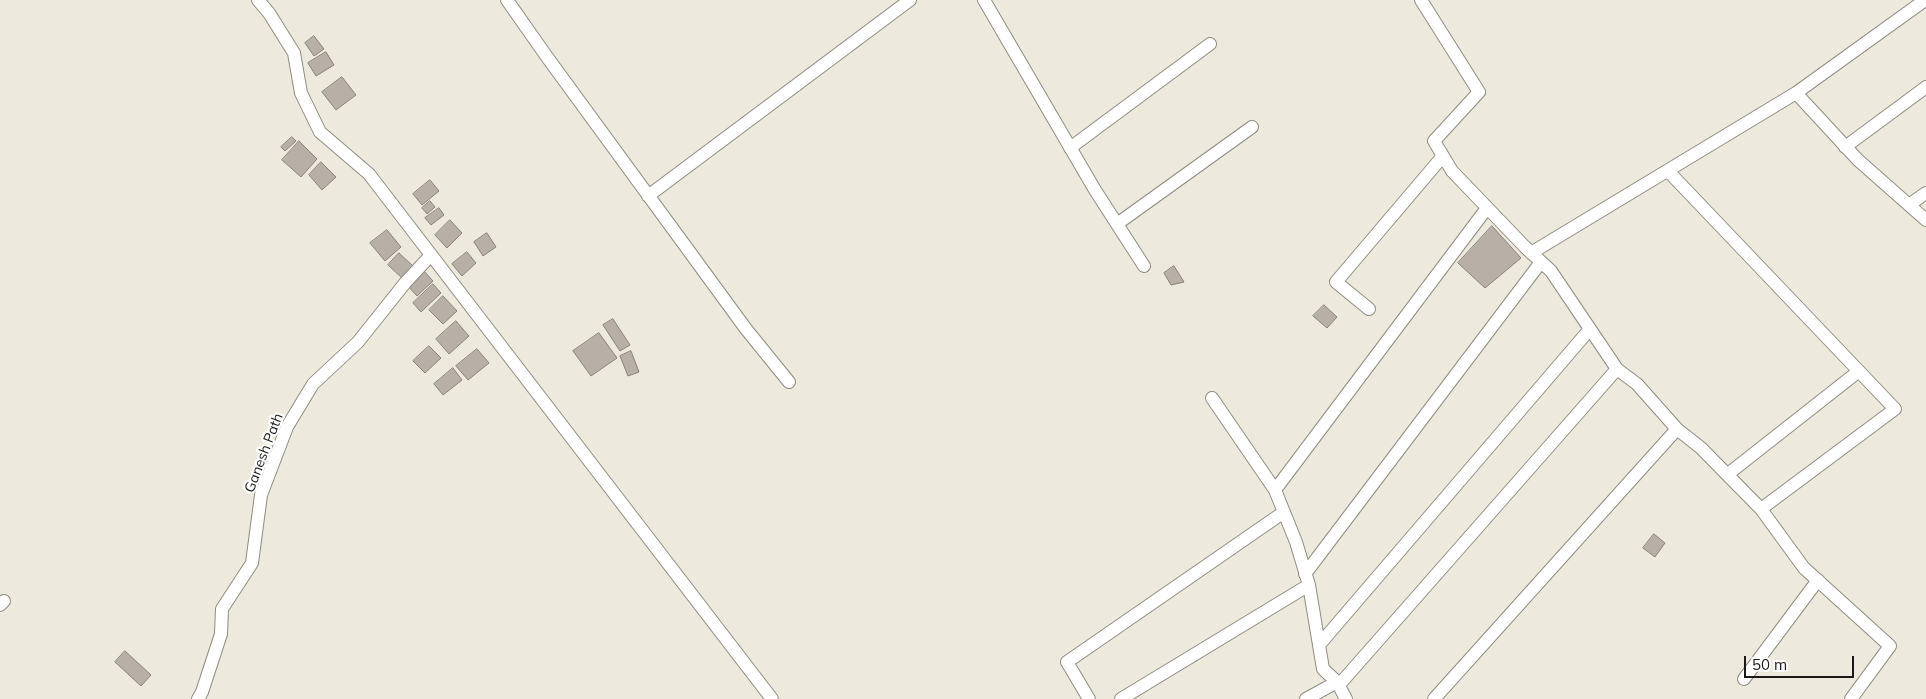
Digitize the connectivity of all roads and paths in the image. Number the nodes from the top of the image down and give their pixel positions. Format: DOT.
graph roads {
  1 [pos="258,0"];
  2 [pos="507,0"];
  3 [pos="910,0"];
  4 [pos="984,0"];
  5 [pos="1421,0"];
  6 [pos="1925,0"];
  7 [pos="1210,44"];
  8 [pos="1926,87"];
  9 [pos="1796,93"];
  10 [pos="1252,127"];
  11 [pos="1845,147"];
  12 [pos="1070,148"];
  13 [pos="1443,156"];
  14 [pos="1668,171"];
  15 [pos="1926,193"];
  16 [pos="648,196"];
  17 [pos="1909,205"];
  18 [pos="1487,208"];
  19 [pos="1926,220"];
  20 [pos="1117,224"];
  21 [pos="1531,253"];
  22 [pos="431,255"];
  23 [pos="1541,262"];
  24 [pos="1144,266"];
  25 [pos="1369,309"];
  26 [pos="1590,329"];
  27 [pos="1617,369"];
  28 [pos="1859,371"];
  29 [pos="789,382"];
  30 [pos="1212,398"];
  31 [pos="1677,429"];
  32 [pos="1728,474"];
  33 [pos="1275,490"];
  34 [pos="1761,509"];
  35 [pos="1284,512"];
  36 [pos="1307,580"];
  37 [pos="1818,580"];
  38 [pos="1319,645"];
  39 [pos="1744,678"];
  40 [pos="1338,684"];
  41 [pos="198,699"];
  42 [pos="772,699"];
  43 [pos="1089,699"];
  44 [pos="1121,699"];
  45 [pos="1306,699"];
  46 [pos="1346,699"];
  47 [pos="1434,699"];
  48 [pos="1851,699"];
  1 -- 22 [label="street"];
  2 -- 16 [label="street"];
  3 -- 16 [label="street"];
  4 -- 12 [label="street"];
  5 -- 13 [label="street"];
  6 -- 9 [label="street"];
  7 -- 12 [label="street"];
  8 -- 11 [label="street"];
  9 -- 11 [label="street"];
  9 -- 14 [label="street"];
  10 -- 20 [label="street"];
  11 -- 17 [label="street"];
  12 -- 20 [label="street"];
  13 -- 18 [label="street"];
  13 -- 25 [label="street"];
  14 -- 21 [label="street"];
  14 -- 28 [label="street"];
  15 -- 17 [label="street"];
  16 -- 29 [label="street"];
  17 -- 19 [label="street"];
  18 -- 21 [label="street"];
  18 -- 33 [label="street"];
  20 -- 24 [label="street"];
  21 -- 23 [label="street"];
  22 -- 41 [label="street, Ganesh Path"];
  22 -- 42 [label="street"];
  23 -- 26 [label="street"];
  23 -- 36 [label="street"];
  26 -- 27 [label="street"];
  26 -- 38 [label="street"];
  27 -- 31 [label="street"];
  27 -- 40 [label="street"];
  28 -- 32 [label="street"];
  28 -- 34 [label="street"];
  30 -- 33 [label="street"];
  31 -- 32 [label="street"];
  31 -- 47 [label="street"];
  32 -- 34 [label="street"];
  33 -- 35 [label="street"];
  34 -- 37 [label="street"];
  35 -- 36 [label="street"];
  35 -- 43 [label="street"];
  36 -- 38 [label="street"];
  36 -- 44 [label="street"];
  37 -- 39 [label="street"];
  37 -- 48 [label="street"];
  38 -- 40 [label="street"];
  40 -- 45 [label="street"];
  40 -- 46 [label="street"];
}
